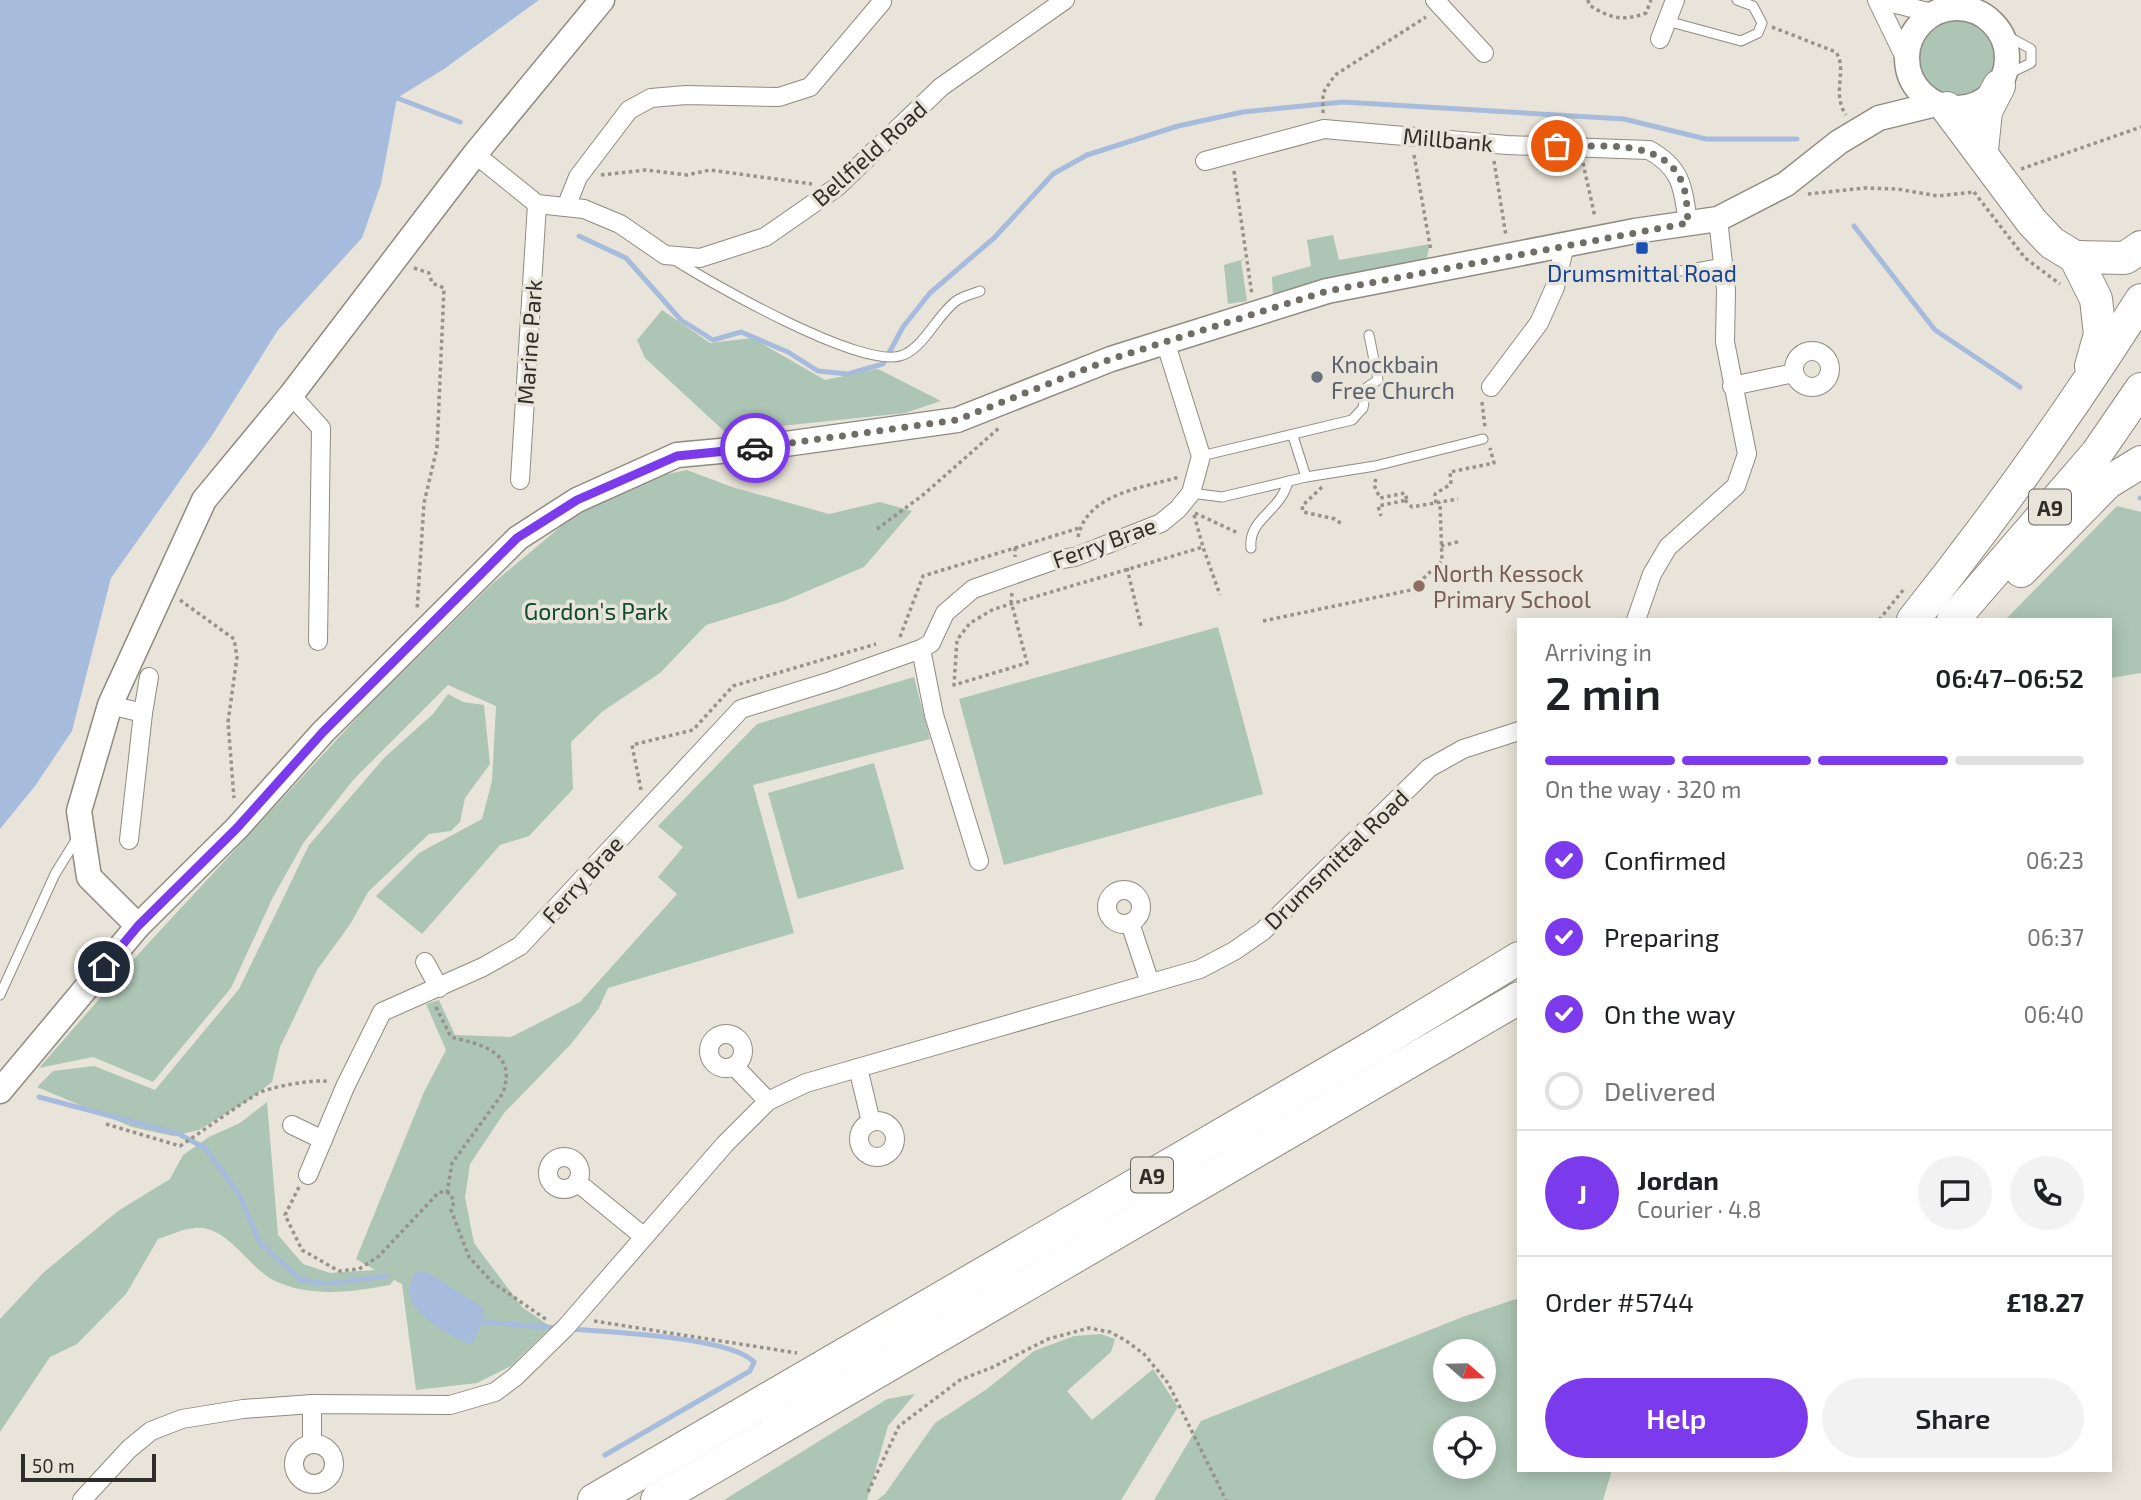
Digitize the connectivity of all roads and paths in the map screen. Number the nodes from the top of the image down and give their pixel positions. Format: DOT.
graph roads {
  1 [pos="603,0"];
  2 [pos="1065,0"];
  3 [pos="1588,0"];
  4 [pos="1651,0"];
  5 [pos="1675,0"];
  6 [pos="1737,0"];
  7 [pos="1879,0"];
  8 [pos="882,2"];
  9 [pos="1438,4"];
  10 [pos="1946,7"];
  11 [pos="1993,18"];
  12 [pos="1667,21"];
  13 [pos="1762,23"];
  14 [pos="1660,39"];
  15 [pos="1484,53"];
  16 [pos="1907,66"];
  17 [pos="2001,81"];
  18 [pos="1942,106"];
  19 [pos="1880,118"];
  20 [pos="2141,127"];
  21 [pos="1324,129"];
  22 [pos="1857,131"];
  23 [pos="1411,136"];
  24 [pos="1491,143"];
  25 [pos="1582,147"];
  26 [pos="475,153"];
  27 [pos="1231,153"];
  28 [pos="1205,161"];
  29 [pos="1989,164"];
  30 [pos="578,177"];
  31 [pos="1786,184"];
  32 [pos="837,187"];
  33 [pos="537,204"];
  34 [pos="566,207"];
  35 [pos="1718,219"];
  36 [pos="1688,223"];
  37 [pos="1600,238"];
  38 [pos="1565,244"];
  39 [pos="2141,247"];
  40 [pos="402,252"];
  41 [pos="665,255"];
  42 [pos="1509,256"];
  43 [pos="2075,257"];
  44 [pos="1723,262"];
  45 [pos="1435,270"];
  46 [pos="1653,276"];
  47 [pos="981,290"];
  48 [pos="2068,293"];
  49 [pos="2141,300"];
  50 [pos="1255,314"];
  51 [pos="1368,335"];
  52 [pos="1165,341"];
  53 [pos="1794,373"];
  54 [pos="1732,386"];
  55 [pos="1491,387"];
  56 [pos="2141,389"];
  57 [pos="291,395"];
  58 [pos="1010,398"];
  59 [pos="2076,403"];
  60 [pos="1293,436"];
  61 [pos="1483,439"];
  62 [pos="2141,462"];
  63 [pos="1198,464"];
  64 [pos="1375,466"];
  65 [pos="1326,475"];
  66 [pos="1306,477"];
  67 [pos="520,480"];
  68 [pos="1288,481"];
  69 [pos="1191,493"];
  70 [pos="1458,499"];
  71 [pos="1405,500"];
  72 [pos="1440,502"];
  73 [pos="1186,511"];
  74 [pos="1381,516"];
  75 [pos="1343,525"];
  76 [pos="1080,527"];
  77 [pos="877,529"];
  78 [pos="1461,541"];
  79 [pos="1250,543"];
  80 [pos="1441,545"];
  81 [pos="1203,547"];
  82 [pos="1015,548"];
  83 [pos="1075,557"];
  84 [pos="1127,568"];
  85 [pos="1905,587"];
  86 [pos="164,589"];
  87 [pos="1220,595"];
  88 [pos="1012,601"];
  89 [pos="1637,618"];
  90 [pos="1881,618"];
  91 [pos="1915,618"];
  92 [pos="1955,618"];
  93 [pos="1981,618"];
  94 [pos="1263,621"];
  95 [pos="1141,626"];
  96 [pos="318,641"];
  97 [pos="414,642"];
  98 [pos="922,649"];
  99 [pos="149,677"];
  100 [pos="110,705"];
  101 [pos="143,713"];
  102 [pos="1517,732"];
  103 [pos="237,828"];
  104 [pos="82,830"];
  105 [pos="129,840"];
  106 [pos="979,861"];
  107 [pos="1130,923"];
  108 [pos="138,926"];
  109 [pos="1517,959"];
  110 [pos="425,962"];
  111 [pos="1150,983"];
  112 [pos="435,990"];
  113 [pos="0,995"];
  114 [pos="1517,999"];
  115 [pos="734,1066"];
  116 [pos="858,1068"];
  117 [pos="345,1087"];
  118 [pos="0,1091"];
  119 [pos="768,1101"];
  120 [pos="871,1122"];
  121 [pos="106,1124"];
  122 [pos="292,1125"];
  123 [pos="323,1140"];
  124 [pos="308,1175"];
  125 [pos="577,1182"];
  126 [pos="447,1193"];
  127 [pos="643,1236"];
  128 [pos="570,1322"];
  129 [pos="810,1355"];
  130 [pos="312,1404"];
  131 [pos="312,1444"];
  132 [pos="868,1492"];
  133 [pos="82,1500"];
  134 [pos="594,1500"];
  135 [pos="657,1500"];
  136 [pos="1226,1500"];
  1 -- 26 [label="street"];
  2 -- 32 [label="street, Bellfield Road"];
  3 -- 4 [label="path"];
  5 -- 12 [label="street"];
  6 -- 13 [label="lane"];
  7 -- 10 [label="street"];
  7 -- 16 [label="street"];
  8 -- 30 [label="street"];
  9 -- 15 [label="street"];
  9 -- 21 [label="path"];
  10 -- 11 [label="street"];
  10 -- 16 [label="street"];
  11 -- 17 [label="street"];
  12 -- 13 [label="lane"];
  12 -- 14 [label="street"];
  13 -- 22 [label="path"];
  16 -- 18 [label="street"];
  16 -- 19 [label="street"];
  17 -- 18 [label="street"];
  17 -- 29 [label="highway"];
  18 -- 19 [label="street"];
  18 -- 29 [label="highway"];
  19 -- 22 [label="street"];
  20 -- 29 [label="path"];
  21 -- 23 [label="street, Millbank"];
  21 -- 27 [label="street, Millbank"];
  22 -- 31 [label="street"];
  23 -- 24 [label="street, Millbank"];
  23 -- 45 [label="path"];
  24 -- 25 [label="street, Millbank"];
  24 -- 42 [label="path"];
  25 -- 36 [label="street, Millbank"];
  25 -- 37 [label="path"];
  26 -- 33 [label="street"];
  26 -- 40 [label="street"];
  27 -- 28 [label="street, Millbank"];
  27 -- 50 [label="path"];
  29 -- 43 [label="highway"];
  30 -- 32 [label="path"];
  30 -- 34 [label="street"];
  31 -- 35 [label="street"];
  31 -- 48 [label="path"];
  32 -- 41 [label="street, Bellfield Road"];
  33 -- 34 [label="street, Bellfield Road"];
  33 -- 67 [label="street, Marine Park"];
  34 -- 41 [label="street, Bellfield Road"];
  35 -- 36 [label="street"];
  35 -- 44 [label="street"];
  36 -- 37 [label="street"];
  37 -- 38 [label="street"];
  38 -- 42 [label="street"];
  38 -- 55 [label="street"];
  39 -- 43 [label="highway"];
  40 -- 57 [label="street"];
  40 -- 97 [label="path"];
  41 -- 47 [label="lane"];
  42 -- 45 [label="street"];
  43 -- 59 [label="highway, A9"];
  44 -- 46 [label="lane"];
  44 -- 54 [label="street"];
  45 -- 50 [label="street"];
  49 -- 59 [label="highway, A9"];
  50 -- 52 [label="street"];
  51 -- 60 [label="lane"];
  52 -- 58 [label="street"];
  52 -- 63 [label="street, Ferry Brae"];
  53 -- 54 [label="street"];
  54 -- 89 [label="street"];
  56 -- 92 [label="highway, A9"];
  57 -- 86 [label="street"];
  57 -- 96 [label="street"];
  58 -- 77 [label="path"];
  58 -- 97 [label="street"];
  59 -- 91 [label="highway, A9"];
  60 -- 63 [label="lane"];
  60 -- 66 [label="lane"];
  61 -- 64 [label="lane"];
  62 -- 93 [label="highway, A9"];
  63 -- 69 [label="street, Ferry Brae"];
  63 -- 76 [label="path"];
  64 -- 65 [label="lane"];
  64 -- 71 [label="path"];
  65 -- 66 [label="lane"];
  65 -- 75 [label="path"];
  66 -- 68 [label="lane"];
  68 -- 69 [label="lane"];
  68 -- 79 [label="lane"];
  69 -- 73 [label="street, Ferry Brae"];
  70 -- 72 [label="path"];
  71 -- 72 [label="path"];
  71 -- 74 [label="path"];
  72 -- 80 [label="path"];
  73 -- 79 [label="path"];
  73 -- 81 [label="path"];
  73 -- 83 [label="street, Ferry Brae"];
  76 -- 82 [label="path"];
  76 -- 83 [label="path"];
  78 -- 80 [label="path"];
  80 -- 94 [label="path"];
  81 -- 84 [label="path"];
  81 -- 87 [label="path"];
  83 -- 98 [label="street, Ferry Brae"];
  84 -- 88 [label="path"];
  84 -- 95 [label="path"];
  85 -- 90 [label="path"];
  86 -- 100 [label="street"];
  86 -- 103 [label="path"];
  88 -- 88 [label="path"];
  97 -- 103 [label="street"];
  98 -- 106 [label="street"];
  98 -- 112 [label="street, Ferry Brae"];
  99 -- 101 [label="street"];
  100 -- 101 [label="street"];
  100 -- 104 [label="street"];
  101 -- 105 [label="street"];
  102 -- 111 [label="street, Drumsmittal Road"];
  103 -- 108 [label="street"];
  104 -- 108 [label="street"];
  104 -- 113 [label="lane"];
  107 -- 111 [label="street"];
  108 -- 118 [label="street"];
  109 -- 134 [label="highway, A9"];
  110 -- 112 [label="street"];
  111 -- 116 [label="street, Drumsmittal Road"];
  112 -- 117 [label="street, Ferry Brae"];
  112 -- 126 [label="path"];
  114 -- 135 [label="highway, A9"];
  115 -- 119 [label="street"];
  116 -- 119 [label="street, Drumsmittal Road"];
  116 -- 120 [label="street"];
  117 -- 121 [label="path"];
  117 -- 123 [label="street, Ferry Brae"];
  119 -- 127 [label="street, Drumsmittal Road"];
  122 -- 123 [label="street"];
  123 -- 124 [label="street, Ferry Brae"];
  124 -- 126 [label="path"];
  125 -- 127 [label="street"];
  126 -- 128 [label="path"];
  127 -- 128 [label="street, Drumsmittal Road"];
  128 -- 129 [label="path"];
  128 -- 130 [label="street, Drumsmittal Road"];
  130 -- 131 [label="street"];
  130 -- 133 [label="street, Drumsmittal Road"];
  132 -- 136 [label="path"];
}
